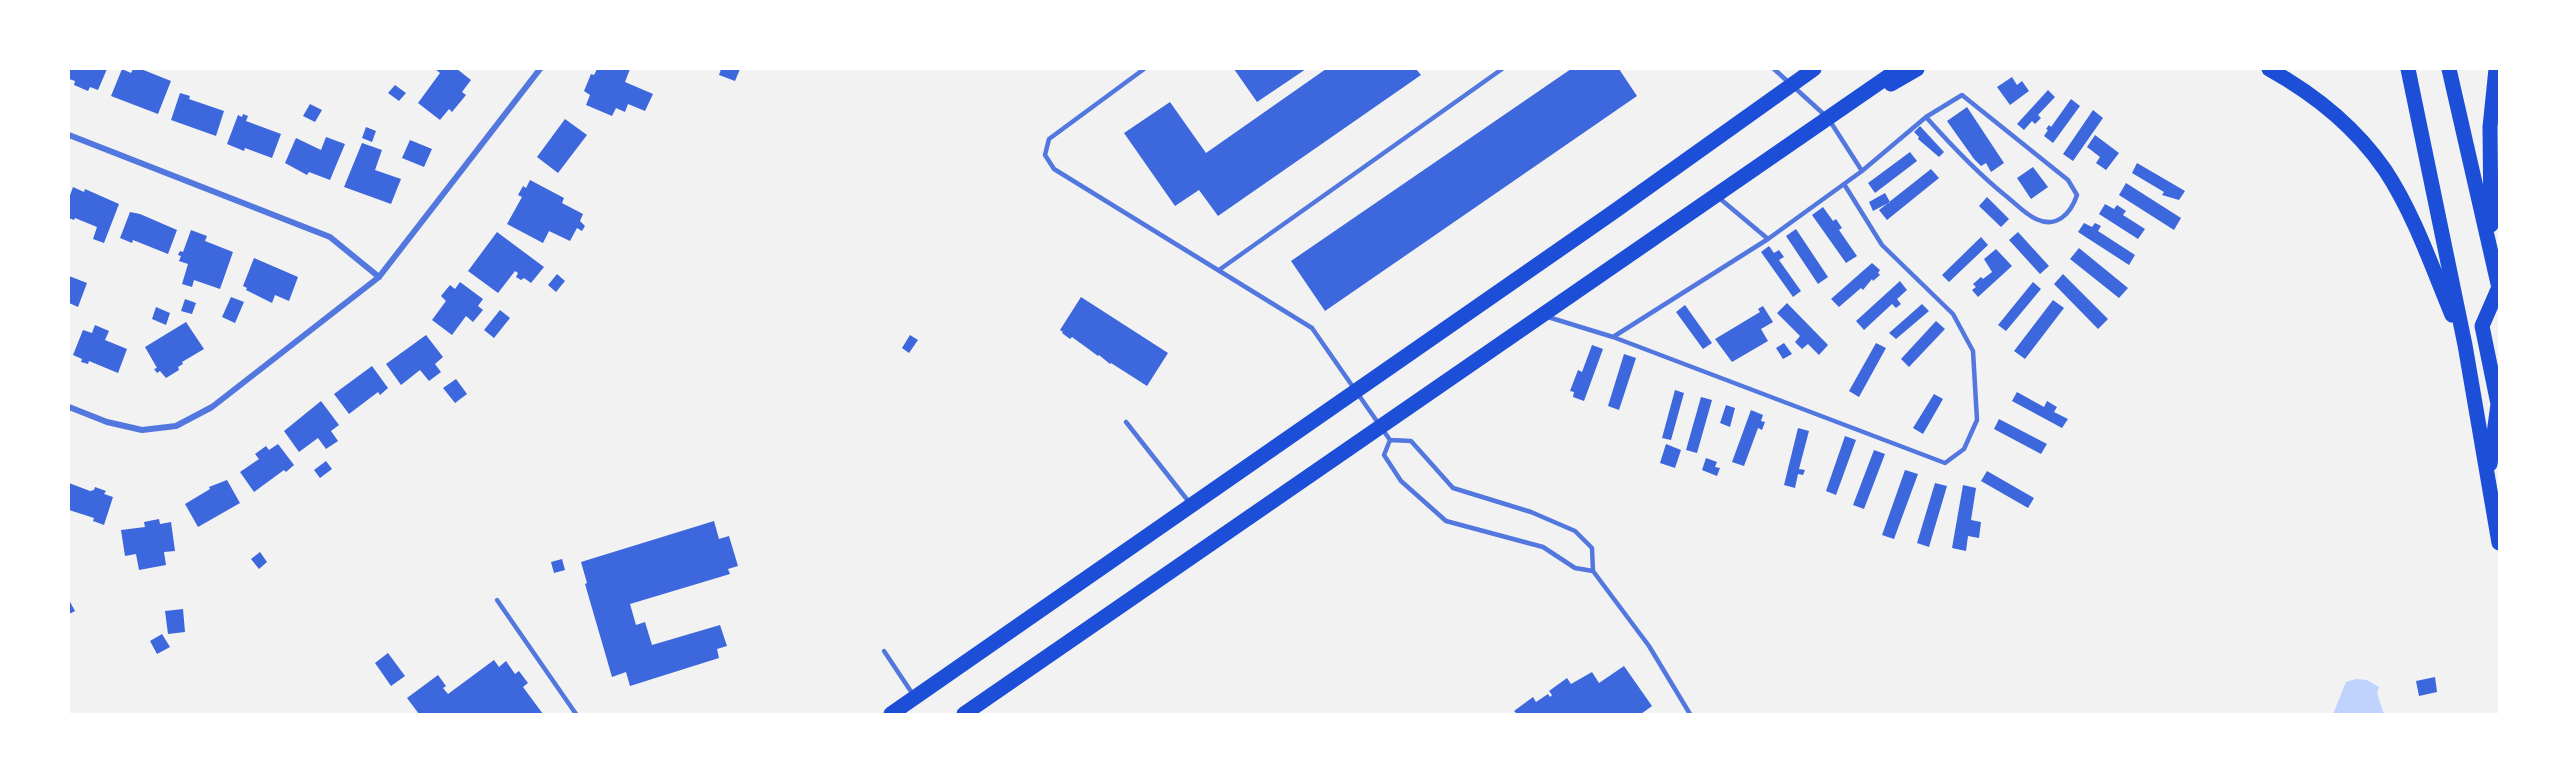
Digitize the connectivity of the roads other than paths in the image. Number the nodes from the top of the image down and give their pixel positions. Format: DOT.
graph roads {
  1 [pos="540,69"];
  2 [pos="1144,69"];
  3 [pos="1502,69"];
  4 [pos="1774,69"];
  5 [pos="1814,69"];
  6 [pos="1899,69"];
  7 [pos="1917,69"];
  8 [pos="2270,69"];
  9 [pos="2408,69"];
  10 [pos="2449,69"];
  11 [pos="2496,69"];
  12 [pos="1790,86"];
  13 [pos="1926,117"];
  14 [pos="1828,118"];
  15 [pos="69,135"];
  16 [pos="1862,171"];
  17 [pos="1844,184"];
  18 [pos="1716,195"];
  19 [pos="1768,239"];
  20 [pos="2492,255"];
  21 [pos="1219,270"];
  22 [pos="379,277"];
  23 [pos="2499,287"];
  24 [pos="1540,314"];
  25 [pos="1612,337"];
  26 [pos="2465,345"];
  27 [pos="1358,390"];
  28 [pos="69,407"];
  29 [pos="1126,422"];
  30 [pos="1381,425"];
  31 [pos="1390,440"];
  32 [pos="2488,480"];
  33 [pos="1192,505"];
  34 [pos="2499,543"];
  35 [pos="1593,571"];
  36 [pos="497,600"];
  37 [pos="884,651"];
  38 [pos="915,697"];
  39 [pos="576,714"];
  40 [pos="891,714"];
  41 [pos="964,714"];
  42 [pos="1690,714"];
  1 -- 22 [label="street"];
  2 -- 21 [label="lane"];
  3 -- 21 [label="lane"];
  4 -- 12 [label="lane"];
  5 -- 12 [label="main road"];
  6 -- 14 [label="main road"];
  7 -- 14 [label="main road"];
  8 -- 26 [label="main road"];
  9 -- 26 [label="main road"];
  10 -- 20 [label="main road"];
  11 -- 20 [label="main road"];
  12 -- 14 [label="lane"];
  12 -- 27 [label="main road"];
  13 -- 13 [label="lane"];
  13 -- 16 [label="lane"];
  14 -- 16 [label="lane"];
  14 -- 18 [label="main road"];
  15 -- 22 [label="street"];
  16 -- 17 [label="lane"];
  17 -- 19 [label="lane"];
  17 -- 25 [label="lane"];
  18 -- 19 [label="lane"];
  18 -- 24 [label="main road"];
  19 -- 25 [label="lane"];
  20 -- 23 [label="main road"];
  21 -- 27 [label="lane"];
  22 -- 28 [label="street"];
  23 -- 32 [label="main road"];
  24 -- 25 [label="lane"];
  24 -- 30 [label="main road"];
  26 -- 32 [label="main road"];
  27 -- 30 [label="lane"];
  27 -- 33 [label="main road"];
  29 -- 33 [label="lane"];
  30 -- 31 [label="lane"];
  30 -- 41 [label="main road"];
  31 -- 35 [label="lane"];
  31 -- 35 [label="lane"];
  32 -- 34 [label="main road"];
  33 -- 38 [label="main road"];
  35 -- 42 [label="lane"];
  36 -- 39 [label="lane"];
  37 -- 38 [label="lane"];
  38 -- 40 [label="main road"];
}
